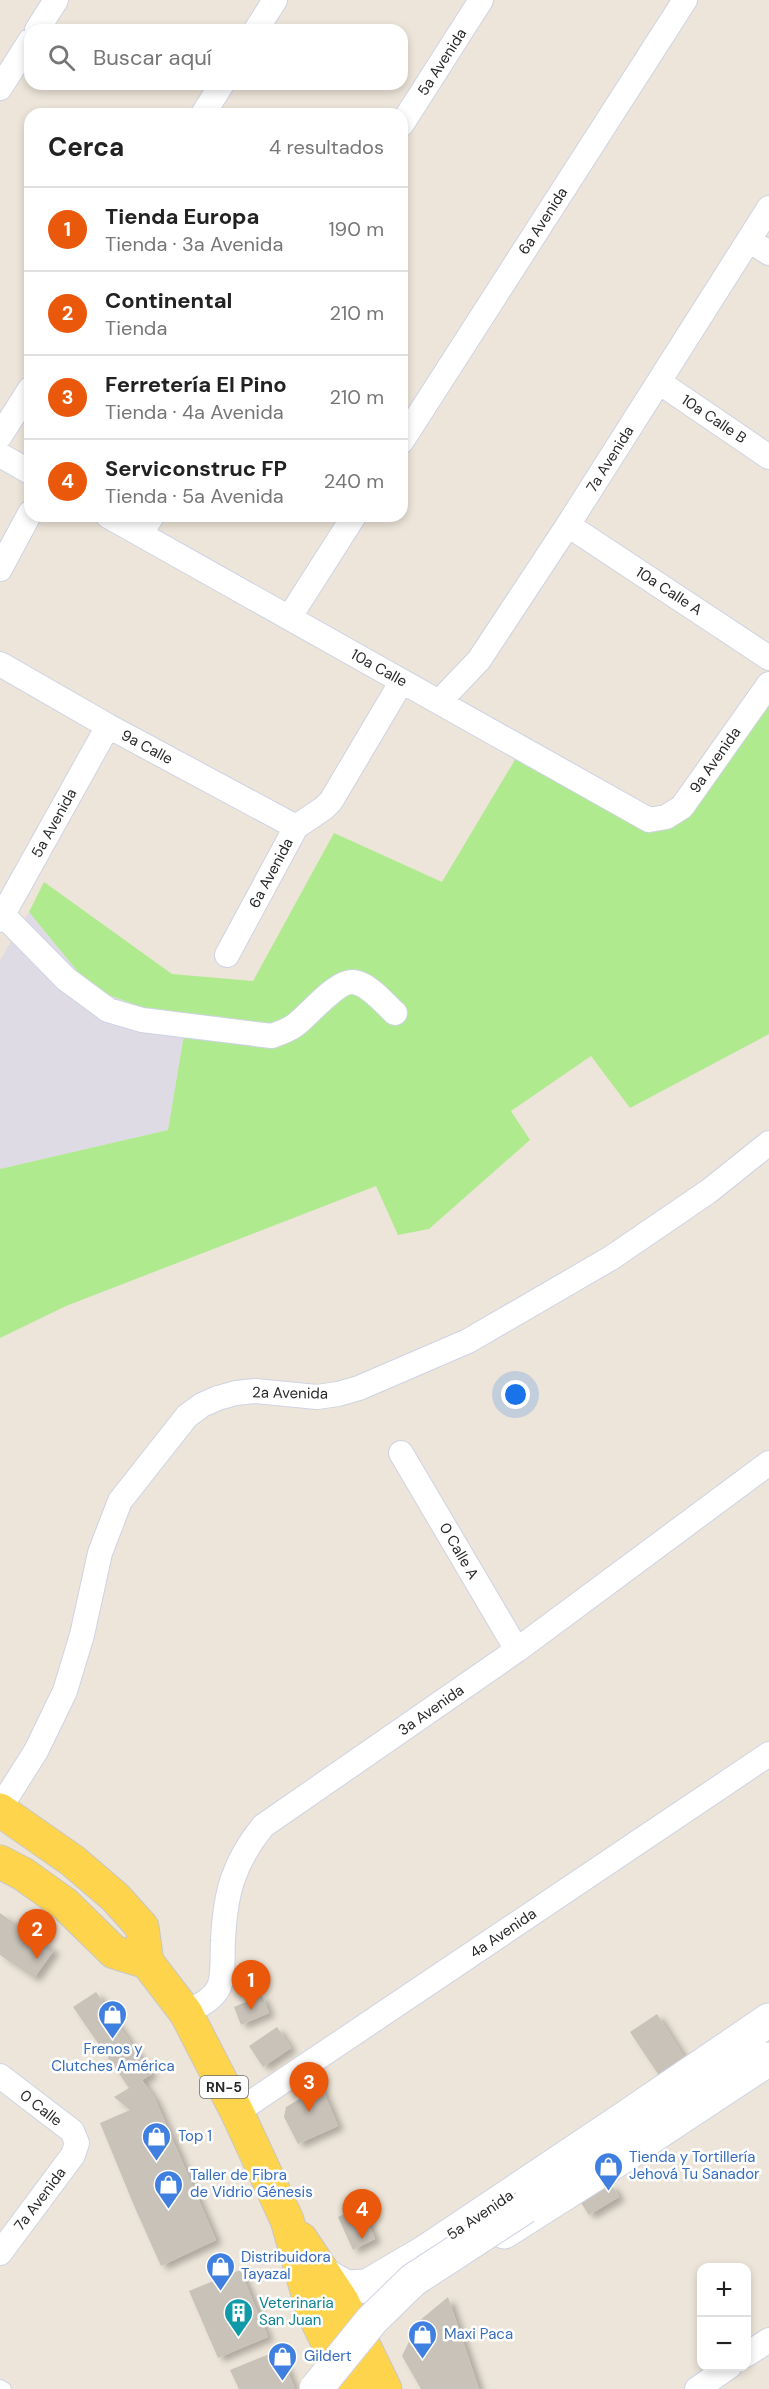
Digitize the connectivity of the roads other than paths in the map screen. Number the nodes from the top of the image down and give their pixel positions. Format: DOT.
graph roads {
  1 [pos="56,0"];
  2 [pos="275,0"];
  3 [pos="481,0"];
  4 [pos="685,0"];
  5 [pos="41,24"];
  6 [pos="260,24"];
  7 [pos="24,50"];
  8 [pos="0,88"];
  9 [pos="218,90"];
  10 [pos="207,108"];
  11 [pos="408,115"];
  12 [pos="769,208"];
  13 [pos="759,247"];
  14 [pos="659,382"];
  15 [pos="24,398"];
  16 [pos="408,432"];
  17 [pos="0,436"];
  18 [pos="0,455"];
  19 [pos="769,457"];
  20 [pos="24,469"];
  21 [pos="25,522"];
  22 [pos="350,522"];
  23 [pos="146,525"];
  24 [pos="568,525"];
  25 [pos="0,569"];
  26 [pos="289,618"];
  27 [pos="769,658"];
  28 [pos="0,664"];
  29 [pos="402,681"];
  30 [pos="769,684"];
  31 [pos="440,701"];
  32 [pos="108,726"];
  33 [pos="649,820"];
  34 [pos="296,827"];
  35 [pos="2,917"];
  36 [pos="227,954"];
  37 [pos="395,1012"];
  38 [pos="769,1143"];
  39 [pos="401,1453"];
  40 [pos="766,1471"];
  41 [pos="517,1650"];
  42 [pos="769,1754"];
  43 [pos="0,1809"];
  44 [pos="0,1862"];
  45 [pos="147,1962"];
  46 [pos="186,2013"];
  47 [pos="769,2020"];
  48 [pos="769,2059"];
  49 [pos="0,2076"];
  50 [pos="237,2112"];
  51 [pos="636,2129"];
  52 [pos="77,2143"];
  53 [pos="287,2220"];
  54 [pos="0,2253"];
  55 [pos="327,2276"];
  56 [pos="769,2340"];
  57 [pos="751,2352"];
  58 [pos="370,2356"];
  59 [pos="724,2371"];
  60 [pos="0,2386"];
  61 [pos="5,2389"];
  62 [pos="316,2389"];
  63 [pos="350,2389"];
  64 [pos="385,2389"];
  65 [pos="697,2389"];
  1 -- 5 [label="street"];
  2 -- 6 [label="street"];
  3 -- 11 [label="street, 5a Avenida"];
  4 -- 16 [label="street, 6a Avenida"];
  7 -- 8 [label="street"];
  9 -- 10 [label="street"];
  12 -- 13 [label="street, 7a Avenida"];
  13 -- 14 [label="street, 7a Avenida"];
  14 -- 19 [label="street, 10a Calle B"];
  14 -- 24 [label="street, 7a Avenida"];
  15 -- 17 [label="street"];
  18 -- 20 [label="street"];
  21 -- 25 [label="street"];
  22 -- 26 [label="street"];
  23 -- 26 [label="street, 10a Calle"];
  24 -- 27 [label="street, 10a Calle A"];
  24 -- 31 [label="street, 7a Avenida"];
  26 -- 29 [label="street, 10a Calle"];
  28 -- 32 [label="street, 9a Calle"];
  29 -- 31 [label="street, 10a Calle"];
  29 -- 34 [label="street, 6a Avenida"];
  30 -- 33 [label="street, 9a Avenida"];
  31 -- 33 [label="street, 10a Calle"];
  32 -- 34 [label="street, 9a Calle"];
  32 -- 35 [label="street, 5a Avenida"];
  34 -- 36 [label="street, 6a Avenida"];
  35 -- 37 [label="street"];
  38 -- 43 [label="street, 2a Avenida"];
  39 -- 41 [label="street, 0 Calle A"];
  40 -- 41 [label="street, 3a Avenida"];
  41 -- 46 [label="street, 3a Avenida"];
  42 -- 50 [label="street, 4a Avenida"];
  43 -- 45 [label="main road, RN-5"];
  44 -- 45 [label="main road"];
  45 -- 46 [label="main road, RN-5"];
  46 -- 50 [label="main road, RN-5"];
  47 -- 51 [label="main road, 5a Avenida"];
  48 -- 51 [label="main road, 5a Avenida"];
  49 -- 52 [label="street, 0 Calle"];
  50 -- 53 [label="main road, RN-5"];
  51 -- 55 [label="main road, 5a Avenida"];
  51 -- 58 [label="main road, 5a Avenida"];
  51 -- 62 [label="main road, 5a Avenida, bridge"];
  52 -- 54 [label="street, 7a Avenida"];
  53 -- 55 [label="main road, RN-5"];
  53 -- 63 [label="main road, RN-5"];
  55 -- 58 [label="main road, RN-5"];
  56 -- 57 [label="street"];
  58 -- 64 [label="main road, RN-5"];
  59 -- 65 [label="street"];
  60 -- 61 [label="lane"];
}
